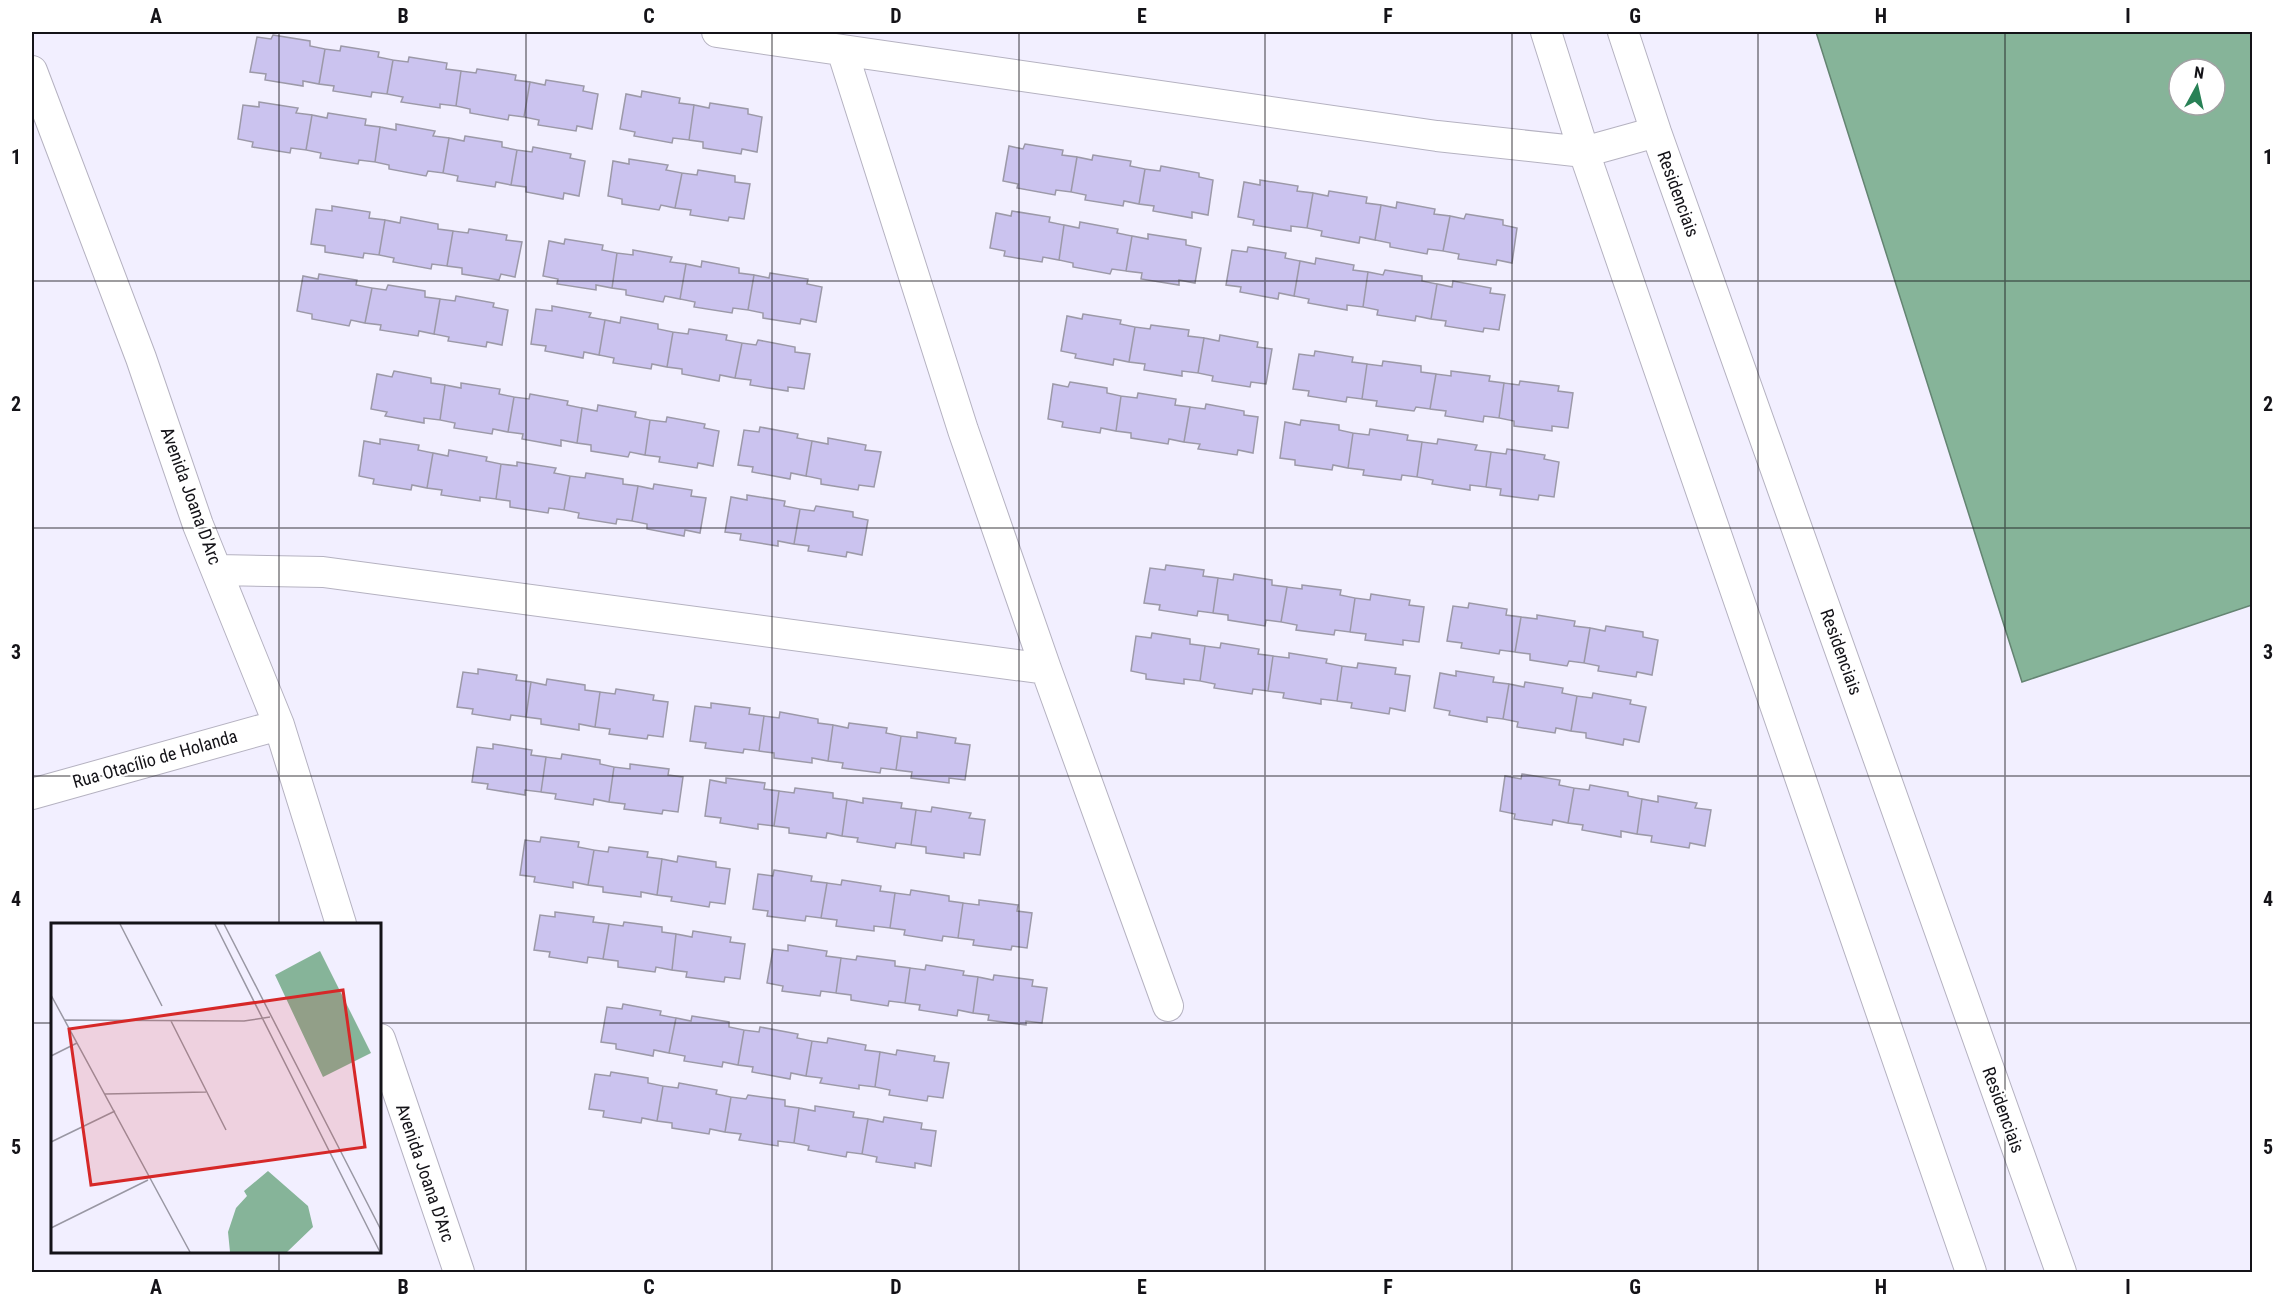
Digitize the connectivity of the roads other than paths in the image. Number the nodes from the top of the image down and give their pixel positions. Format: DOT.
graph roads {
  1 [pos="717,32"];
  2 [pos="1546,32"];
  3 [pos="1623,32"];
  4 [pos="842,50"];
  5 [pos="32,71"];
  6 [pos="42,128"];
  7 [pos="1656,132"];
  8 [pos="1584,152"];
  9 [pos="218,570"];
  10 [pos="1046,669"];
  11 [pos="279,725"];
  12 [pos="32,794"];
  13 [pos="342,923"];
  14 [pos="1168,1006"];
  15 [pos="381,1042"];
  16 [pos="459,1272"];
  17 [pos="1971,1272"];
  18 [pos="2061,1272"];
  1 -- 4 [label="street"];
  2 -- 8 [label="street"];
  3 -- 7 [label="street, Residenciais"];
  4 -- 8 [label="street"];
  4 -- 10 [label="street"];
  5 -- 6 [label="street, Avenida Joana D'Arc"];
  6 -- 9 [label="street, Avenida Joana D'Arc"];
  7 -- 8 [label="street"];
  7 -- 18 [label="street, Residenciais"];
  8 -- 17 [label="street"];
  9 -- 10 [label="street"];
  9 -- 11 [label="street, Avenida Joana D'Arc"];
  10 -- 14 [label="street"];
  11 -- 12 [label="street, Rua Otacílio de Holanda"];
  11 -- 13 [label="street, Avenida Joana D'Arc"];
  15 -- 16 [label="street, Avenida Joana D'Arc"];
}
